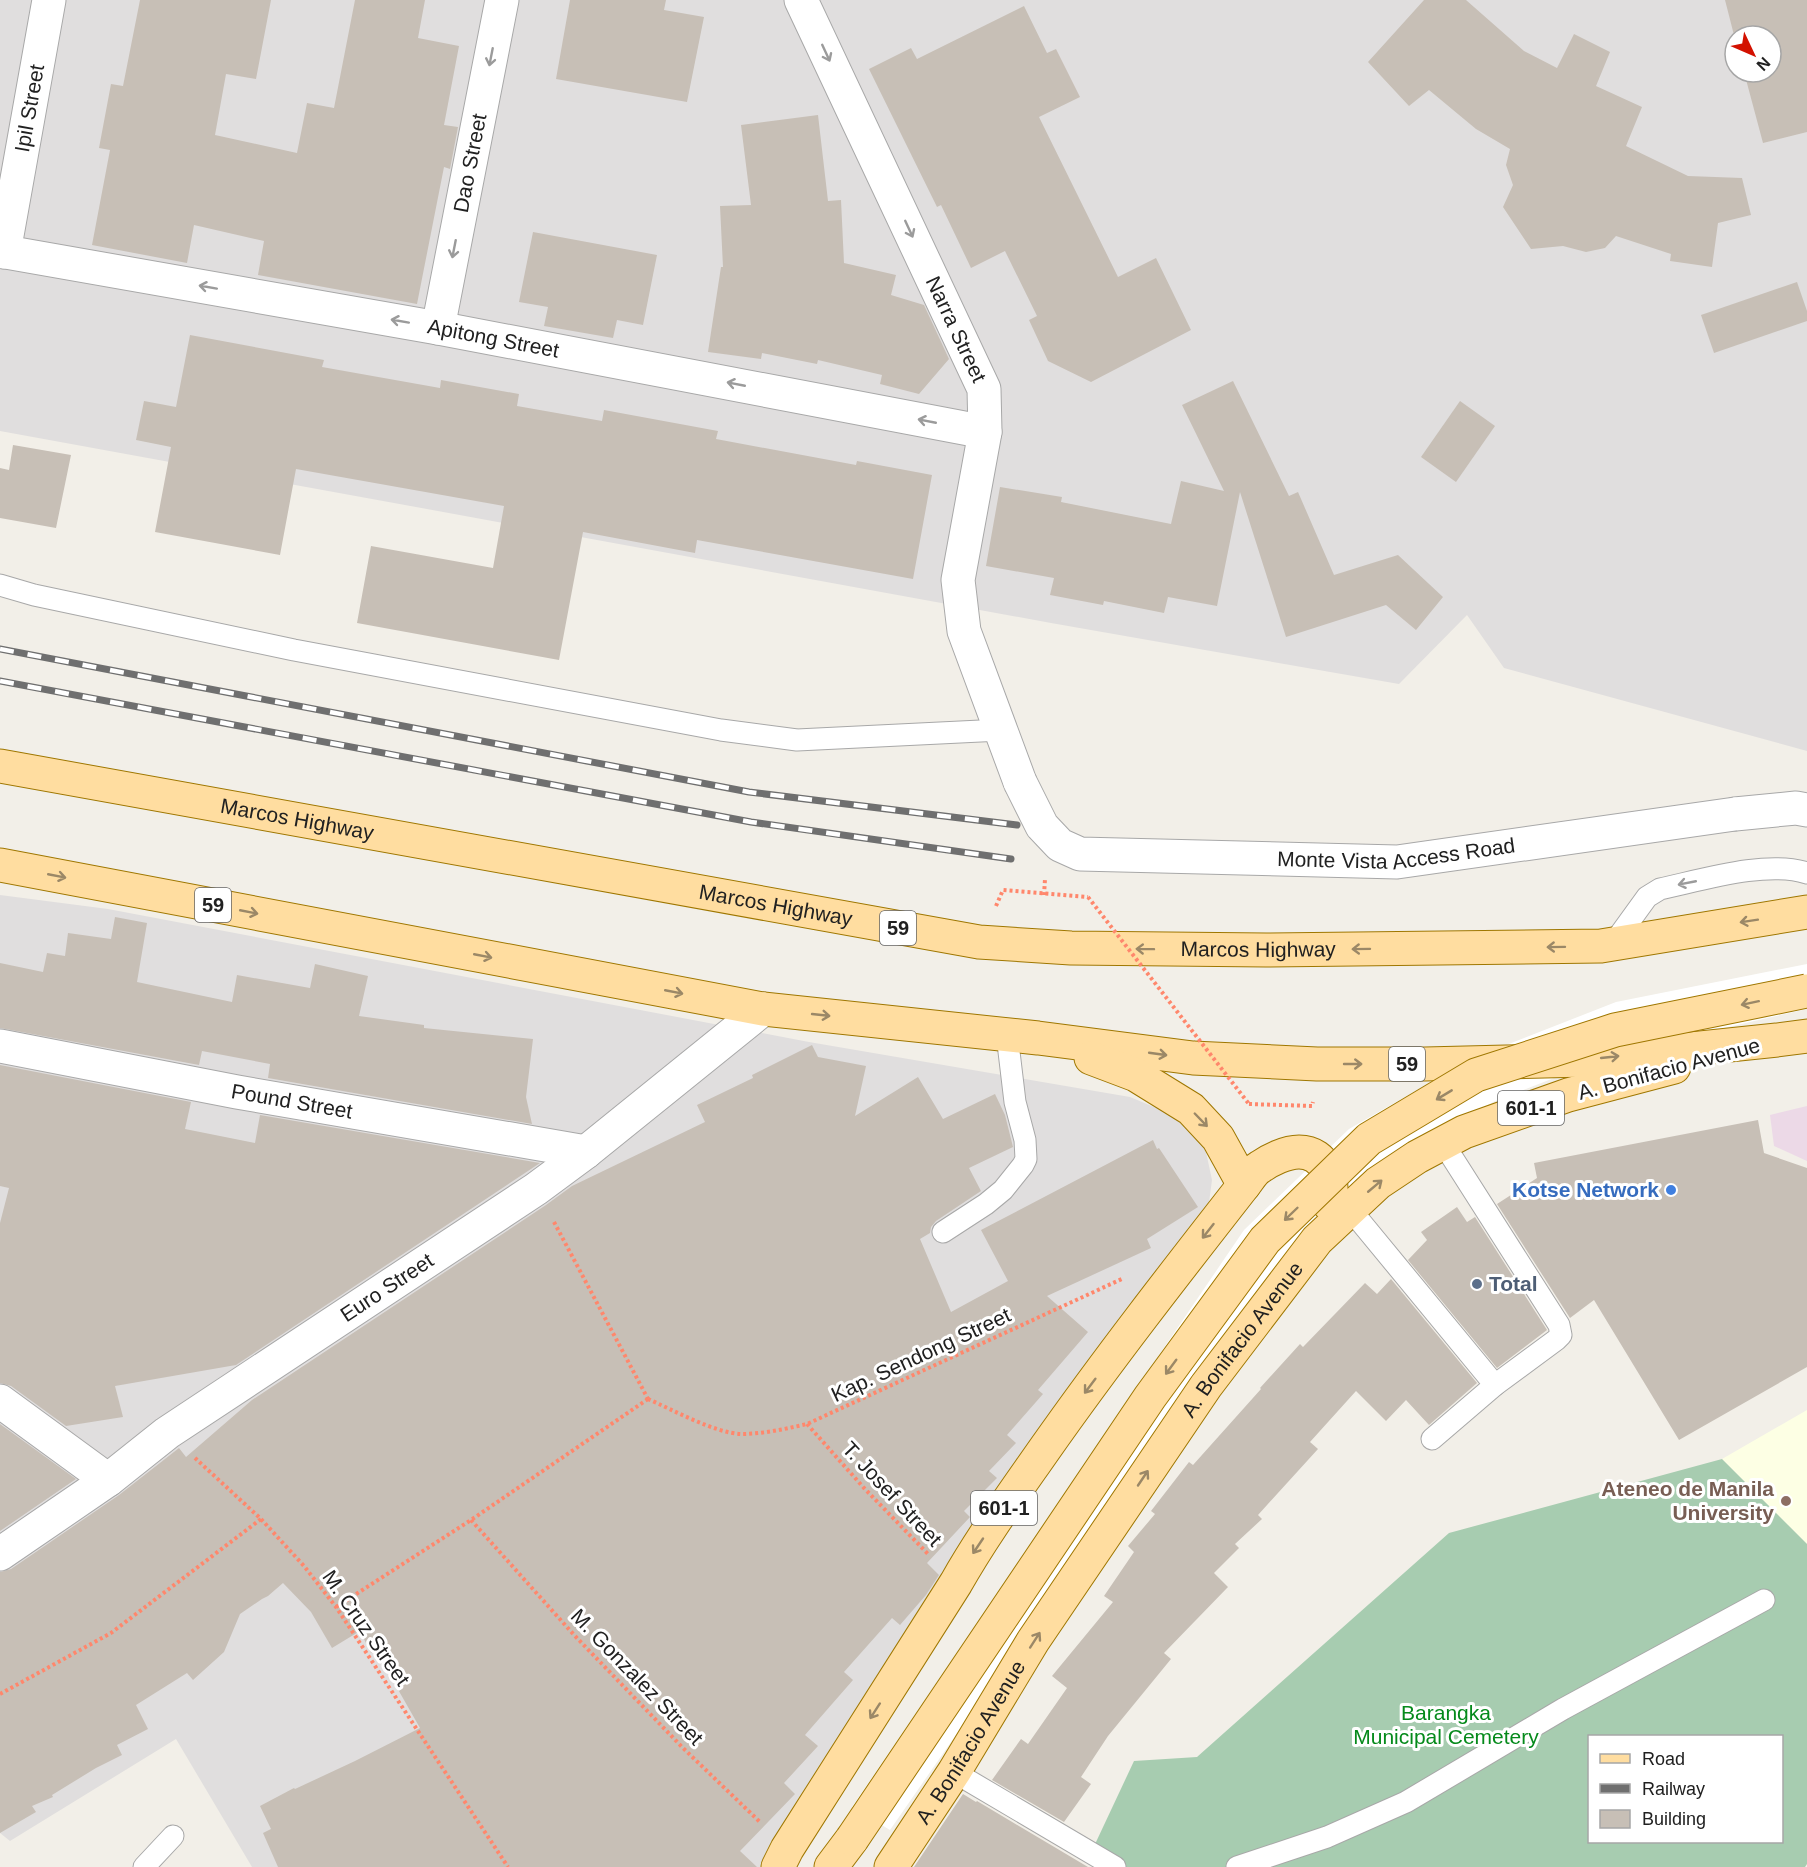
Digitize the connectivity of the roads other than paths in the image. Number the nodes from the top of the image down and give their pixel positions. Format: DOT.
graph roads {
  1 [pos="49,0"];
  2 [pos="502,0"];
  3 [pos="801,0"];
  4 [pos="2,251"];
  5 [pos="438,328"];
  6 [pos="985,432"];
  7 [pos="0,585"];
  8 [pos="1001,730"];
  9 [pos="0,766"];
  10 [pos="1020,782"];
  11 [pos="1807,810"];
  12 [pos="0,865"];
  13 [pos="1807,873"];
  14 [pos="1807,912"];
  15 [pos="1613,944"];
  16 [pos="1807,991"];
  17 [pos="763,1009"];
  18 [pos="1023,1036"];
  19 [pos="1792,1038"];
  20 [pos="0,1046"];
  21 [pos="1443,1143"];
  22 [pos="586,1152"];
  23 [pos="1244,1185"];
  24 [pos="1350,1209"];
  25 [pos="943,1232"];
  26 [pos="1317,1240"];
  27 [pos="1496,1385"];
  28 [pos="0,1401"];
  29 [pos="1432,1439"];
  30 [pos="108,1480"];
  31 [pos="0,1554"];
  32 [pos="1764,1600"];
  33 [pos="954,1772"];
  34 [pos="173,1836"];
  35 [pos="782,1858"];
  36 [pos="144,1867"];
  37 [pos="831,1867"];
  38 [pos="891,1867"];
  39 [pos="1116,1867"];
  40 [pos="1238,1867"];
  1 -- 4 [label="street, Ipil Street"];
  2 -- 5 [label="street, Dao Street, one-way"];
  3 -- 6 [label="street, Narra Street, one-way"];
  5 -- 4 [label="street, Apitong Street, one-way"];
  6 -- 5 [label="street, Apitong Street, one-way"];
  6 -- 8 [label="street, Narra Street"];
  7 -- 8 [label="lane"];
  8 -- 10 [label="street, Narra Street"];
  15 -- 9 [label="main road, Marcos Highway / 59, one-way"];
  10 -- 11 [label="street, Monte Vista Access Road, bridge"];
  12 -- 17 [label="main road, 59, one-way"];
  13 -- 15 [label="lane, one-way"];
  14 -- 15 [label="main road, Marcos Highway / 59, one-way"];
  16 -- 37 [label="main road, one-way, bridge"];
  17 -- 18 [label="main road, 59, one-way"];
  17 -- 22 [label="street, Euro Street"];
  18 -- 19 [label="main road, 59, one-way"];
  18 -- 23 [label="main road, one-way"];
  18 -- 25 [label="lane"];
  19 -- 21 [label="main road, A. Bonifacio Avenue / 601-1"];
  20 -- 22 [label="street, Pound Street"];
  24 -- 21 [label="main road, A. Bonifacio Avenue / 601-1, one-way"];
  21 -- 27 [label="lane"];
  22 -- 30 [label="street, Euro Street"];
  23 -- 26 [label="main road"];
  23 -- 35 [label="main road, 601-1, one-way"];
  24 -- 26 [label="main road, A. Bonifacio Avenue / 601-1"];
  24 -- 27 [label="lane"];
  33 -- 26 [label="main road, A. Bonifacio Avenue / 601-1, one-way"];
  27 -- 29 [label="lane"];
  28 -- 30 [label="street"];
  30 -- 31 [label="street, Euro Street"];
  32 -- 40 [label="lane"];
  33 -- 38 [label="main road, A. Bonifacio Avenue / 601-1"];
  33 -- 39 [label="lane"];
  34 -- 36 [label="lane"];
}
